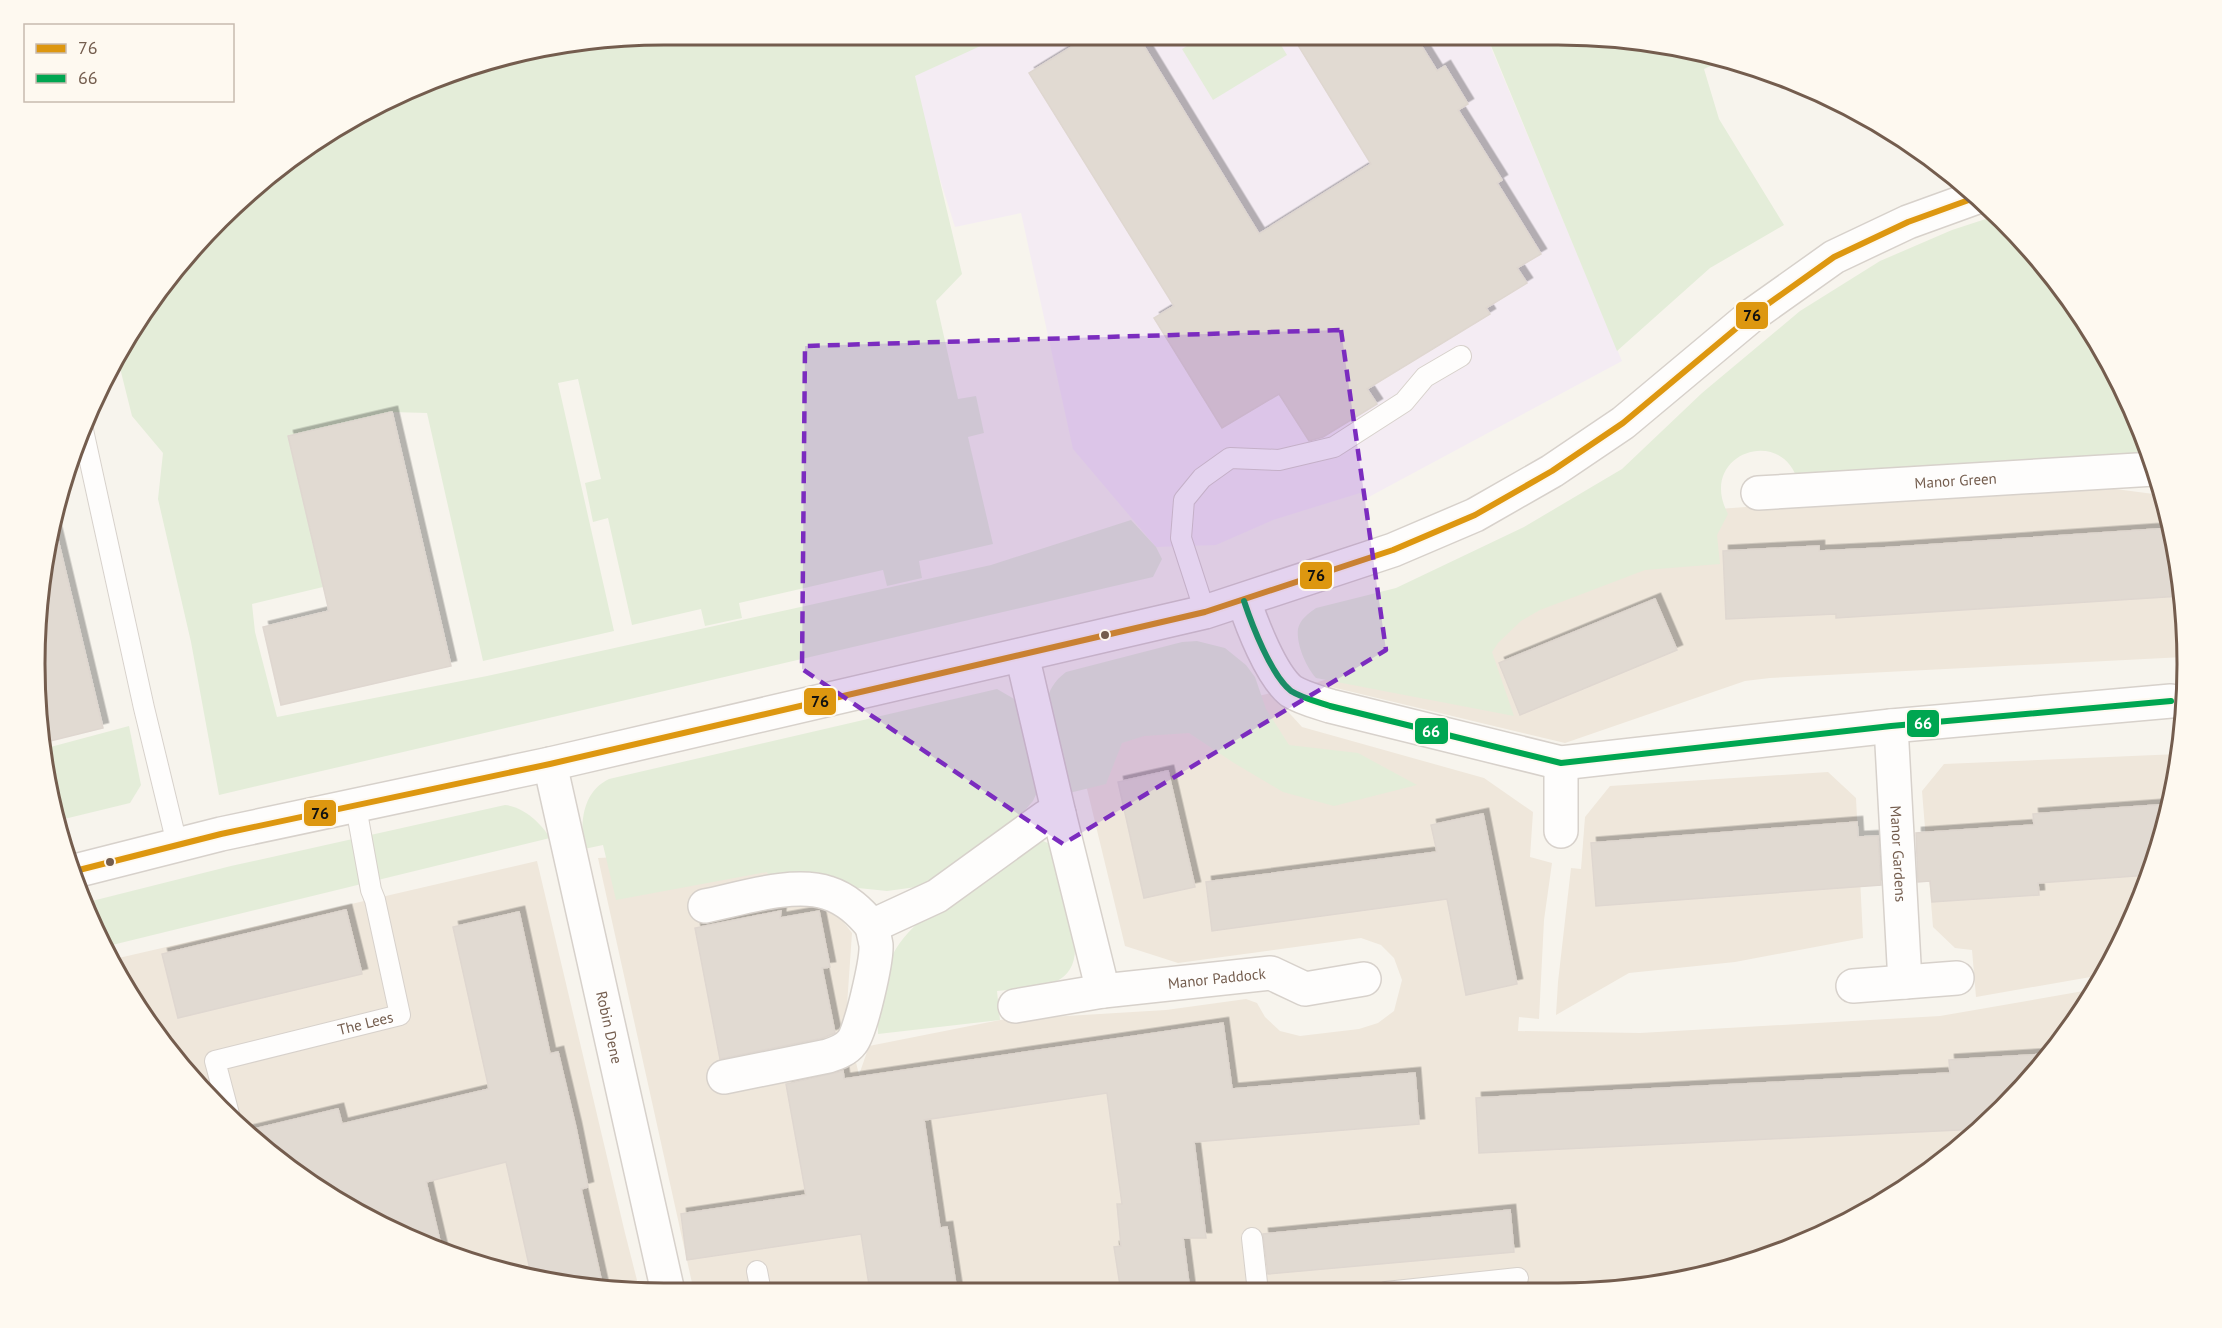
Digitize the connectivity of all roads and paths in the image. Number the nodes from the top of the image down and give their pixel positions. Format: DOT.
graph roads {
  1 [pos="1968,200"];
  2 [pos="1461,356"];
  3 [pos="86,443"];
  4 [pos="2145,470"];
  5 [pos="1758,493"];
  6 [pos="1244,601"];
  7 [pos="1205,612"];
  8 [pos="1022,655"];
  9 [pos="2171,701"];
  10 [pos="1891,726"];
  11 [pos="1560,763"];
  12 [pos="550,764"];
  13 [pos="356,807"];
  14 [pos="1059,814"];
  15 [pos="1562,831"];
  16 [pos="177,844"];
  17 [pos="80,869"];
  18 [pos="705,906"];
  19 [pos="872,927"];
  20 [pos="1957,978"];
  21 [pos="1364,979"];
  22 [pos="1905,982"];
  23 [pos="1853,986"];
  24 [pos="1103,991"];
  25 [pos="1014,1006"];
  26 [pos="723,1077"];
  27 [pos="226,1102"];
  28 [pos="1252,1238"];
  29 [pos="757,1272"];
  30 [pos="1518,1278"];
  31 [pos="666,1283"];
  32 [pos="759,1283"];
  33 [pos="1257,1283"];
  34 [pos="1471,1283"];
  1 -- 6 [label="street"];
  2 -- 7 [label="lane"];
  3 -- 16 [label="lane"];
  4 -- 5 [label="street, Manor Green"];
  6 -- 7 [label="street"];
  6 -- 11 [label="street"];
  7 -- 8 [label="street"];
  8 -- 12 [label="street"];
  8 -- 14 [label="street"];
  9 -- 10 [label="street"];
  10 -- 11 [label="street"];
  10 -- 22 [label="street, Manor Gardens"];
  11 -- 15 [label="street"];
  12 -- 13 [label="street"];
  12 -- 31 [label="street, Robin Dene"];
  13 -- 16 [label="street"];
  13 -- 27 [label="lane, The Lees"];
  14 -- 19 [label="street"];
  14 -- 24 [label="street"];
  16 -- 17 [label="street"];
  18 -- 19 [label="street"];
  19 -- 26 [label="street"];
  20 -- 22 [label="street"];
  21 -- 24 [label="street, Manor Paddock"];
  22 -- 23 [label="street"];
  24 -- 25 [label="street, Manor Paddock"];
  28 -- 33 [label="lane"];
  29 -- 32 [label="lane"];
  30 -- 34 [label="lane"];
}
